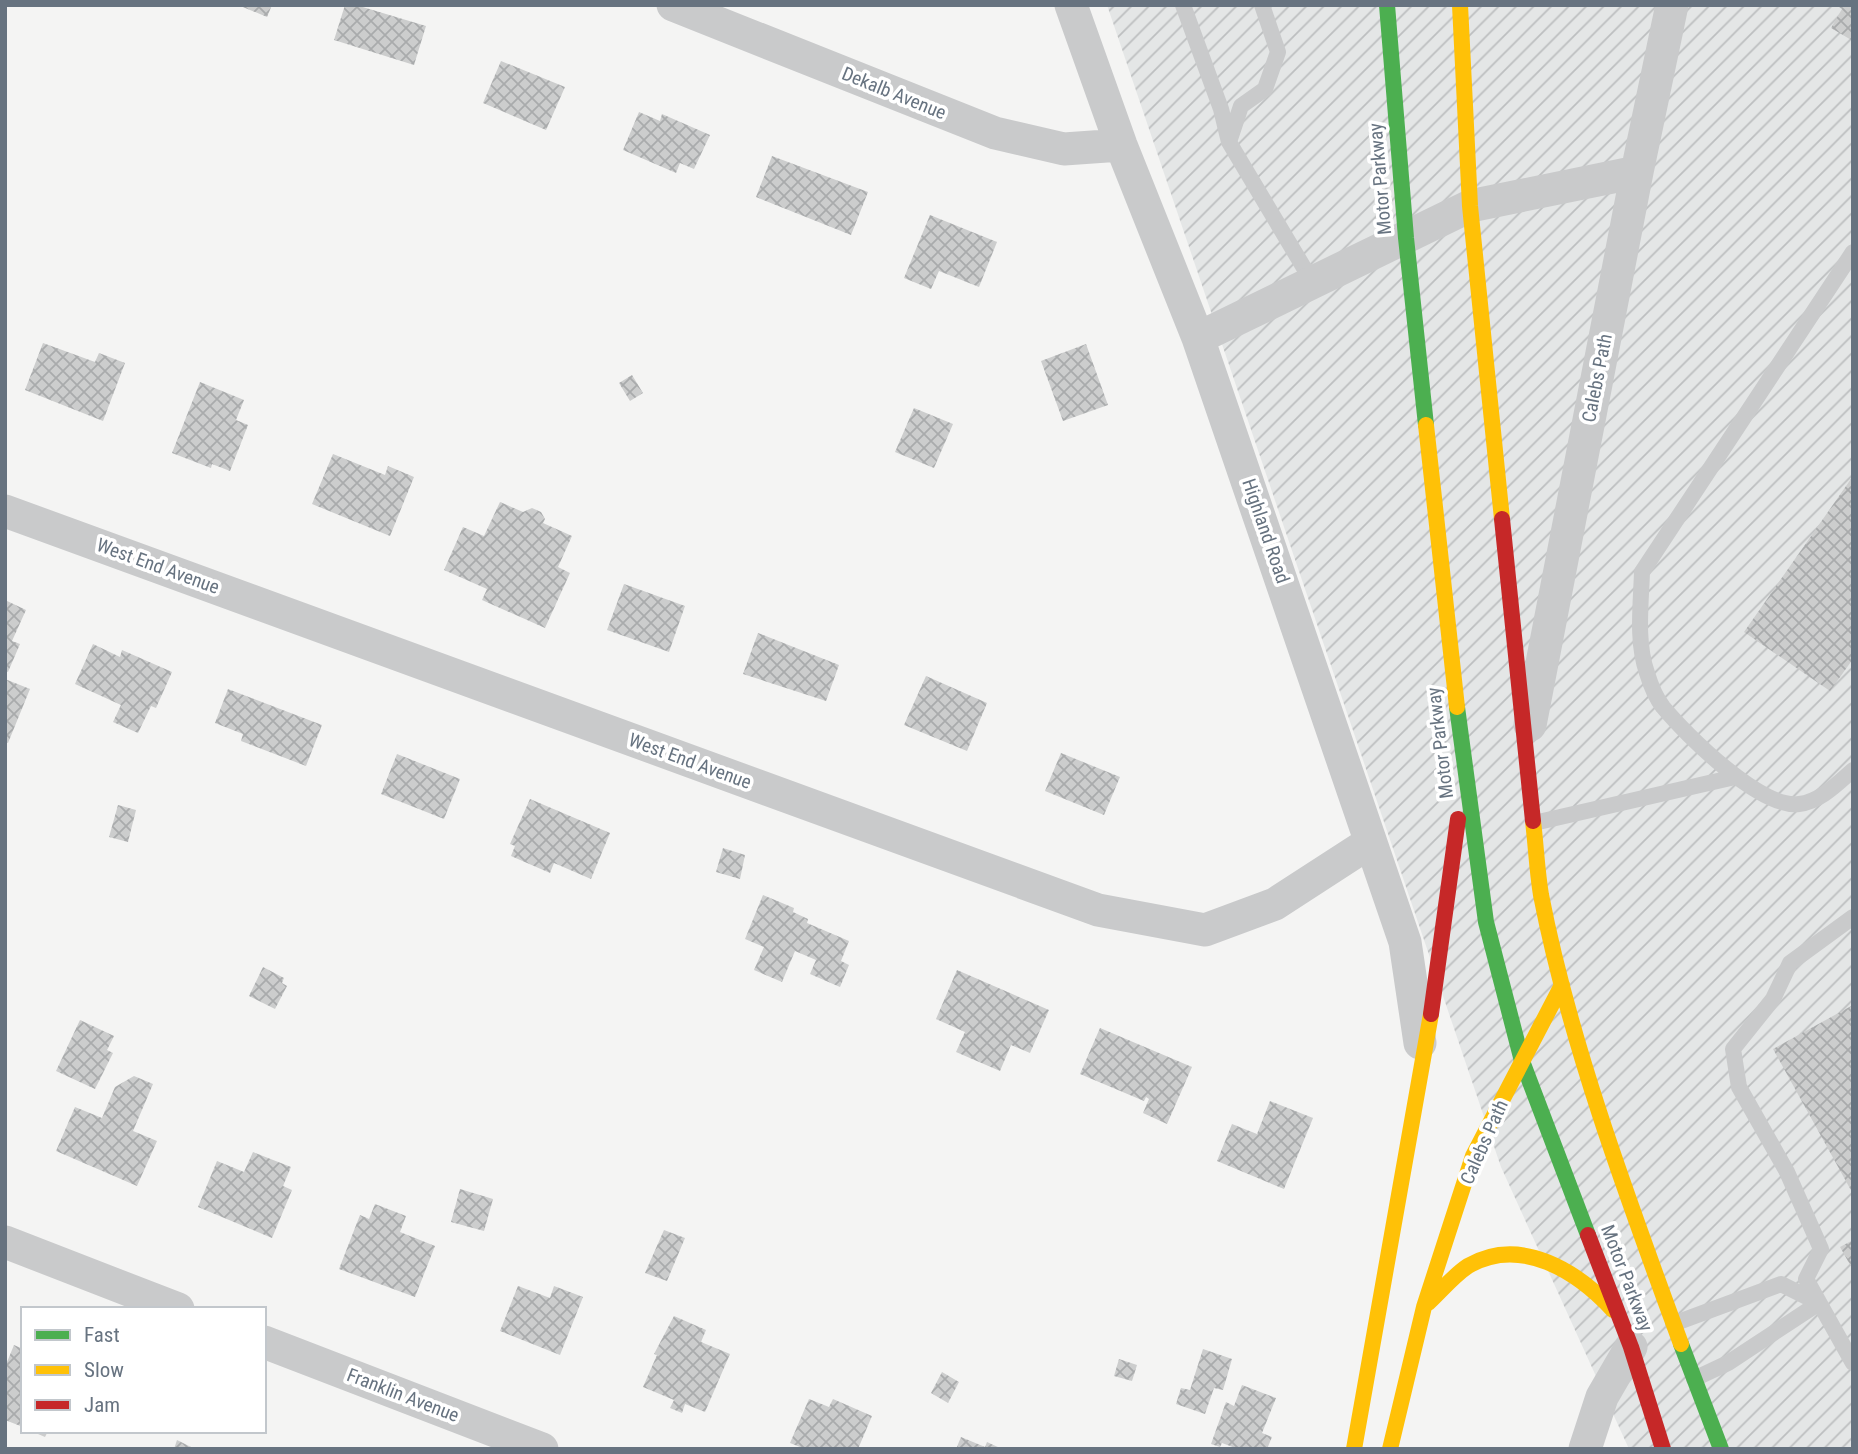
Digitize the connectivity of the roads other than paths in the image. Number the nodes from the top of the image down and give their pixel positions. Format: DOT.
graph roads {
  1 [pos="673,5"];
  2 [pos="1071,5"];
  3 [pos="1183,5"];
  4 [pos="1262,5"];
  5 [pos="1387,5"];
  6 [pos="1460,5"];
  7 [pos="1672,5"];
  8 [pos="1229,142"];
  9 [pos="1121,145"];
  10 [pos="1637,172"];
  11 [pos="1470,206"];
  12 [pos="1406,238"];
  13 [pos="1853,253"];
  14 [pos="1313,283"];
  15 [pos="1198,338"];
  16 [pos="5,510"];
  17 [pos="1525,752"];
  18 [pos="1853,770"];
  19 [pos="1464,775"];
  20 [pos="1735,776"];
  21 [pos="1534,823"];
  22 [pos="1369,844"];
  23 [pos="1853,917"];
  24 [pos="1562,985"];
  25 [pos="1522,1061"];
  26 [pos="1423,1068"];
  27 [pos="5,1242"];
  28 [pos="1819,1303"];
  29 [pos="173,1307"];
  30 [pos="1424,1307"];
  31 [pos="1673,1324"];
  32 [pos="1626,1333"];
  33 [pos="266,1343"];
  34 [pos="1853,1363"];
  35 [pos="1694,1379"];
  36 [pos="542,1449"];
  37 [pos="1354,1449"];
  38 [pos="1390,1449"];
  39 [pos="1586,1449"];
  40 [pos="1663,1449"];
  41 [pos="1721,1449"];
  1 -- 9 [label="street, Dekalb Avenue"];
  2 -- 9 [label="street, Highland Road"];
  3 -- 8 [label="lane"];
  4 -- 8 [label="lane"];
  5 -- 12 [label="main road, Motor Parkway"];
  6 -- 11 [label="main road, Motor Parkway"];
  7 -- 10 [label="street, Calebs Path"];
  8 -- 14 [label="lane"];
  9 -- 15 [label="street, Highland Road"];
  10 -- 11 [label="street"];
  10 -- 17 [label="street, Calebs Path"];
  11 -- 12 [label="street"];
  11 -- 17 [label="main road, Motor Parkway"];
  12 -- 14 [label="street"];
  12 -- 19 [label="main road, Motor Parkway"];
  13 -- 20 [label="lane"];
  14 -- 15 [label="street"];
  15 -- 22 [label="street, Highland Road"];
  16 -- 22 [label="street, West End Avenue"];
  17 -- 21 [label="main road, Motor Parkway"];
  18 -- 20 [label="lane"];
  19 -- 25 [label="main road, Motor Parkway"];
  19 -- 26 [label="main road"];
  20 -- 21 [label="lane"];
  21 -- 24 [label="main road, Motor Parkway"];
  22 -- 26 [label="street, Highland Road"];
  23 -- 28 [label="lane"];
  24 -- 25 [label="main road, Calebs Path"];
  24 -- 31 [label="main road, Motor Parkway"];
  25 -- 30 [label="main road, Calebs Path"];
  25 -- 32 [label="main road, Motor Parkway"];
  26 -- 37 [label="main road"];
  27 -- 29 [label="street"];
  28 -- 31 [label="lane"];
  28 -- 34 [label="lane"];
  28 -- 35 [label="lane"];
  30 -- 32 [label="main road"];
  30 -- 38 [label="main road, Calebs Path"];
  31 -- 35 [label="main road, Motor Parkway"];
  32 -- 39 [label="street"];
  32 -- 40 [label="main road, Motor Parkway"];
  33 -- 36 [label="street, Franklin Avenue"];
  35 -- 41 [label="main road, Motor Parkway"];
}
